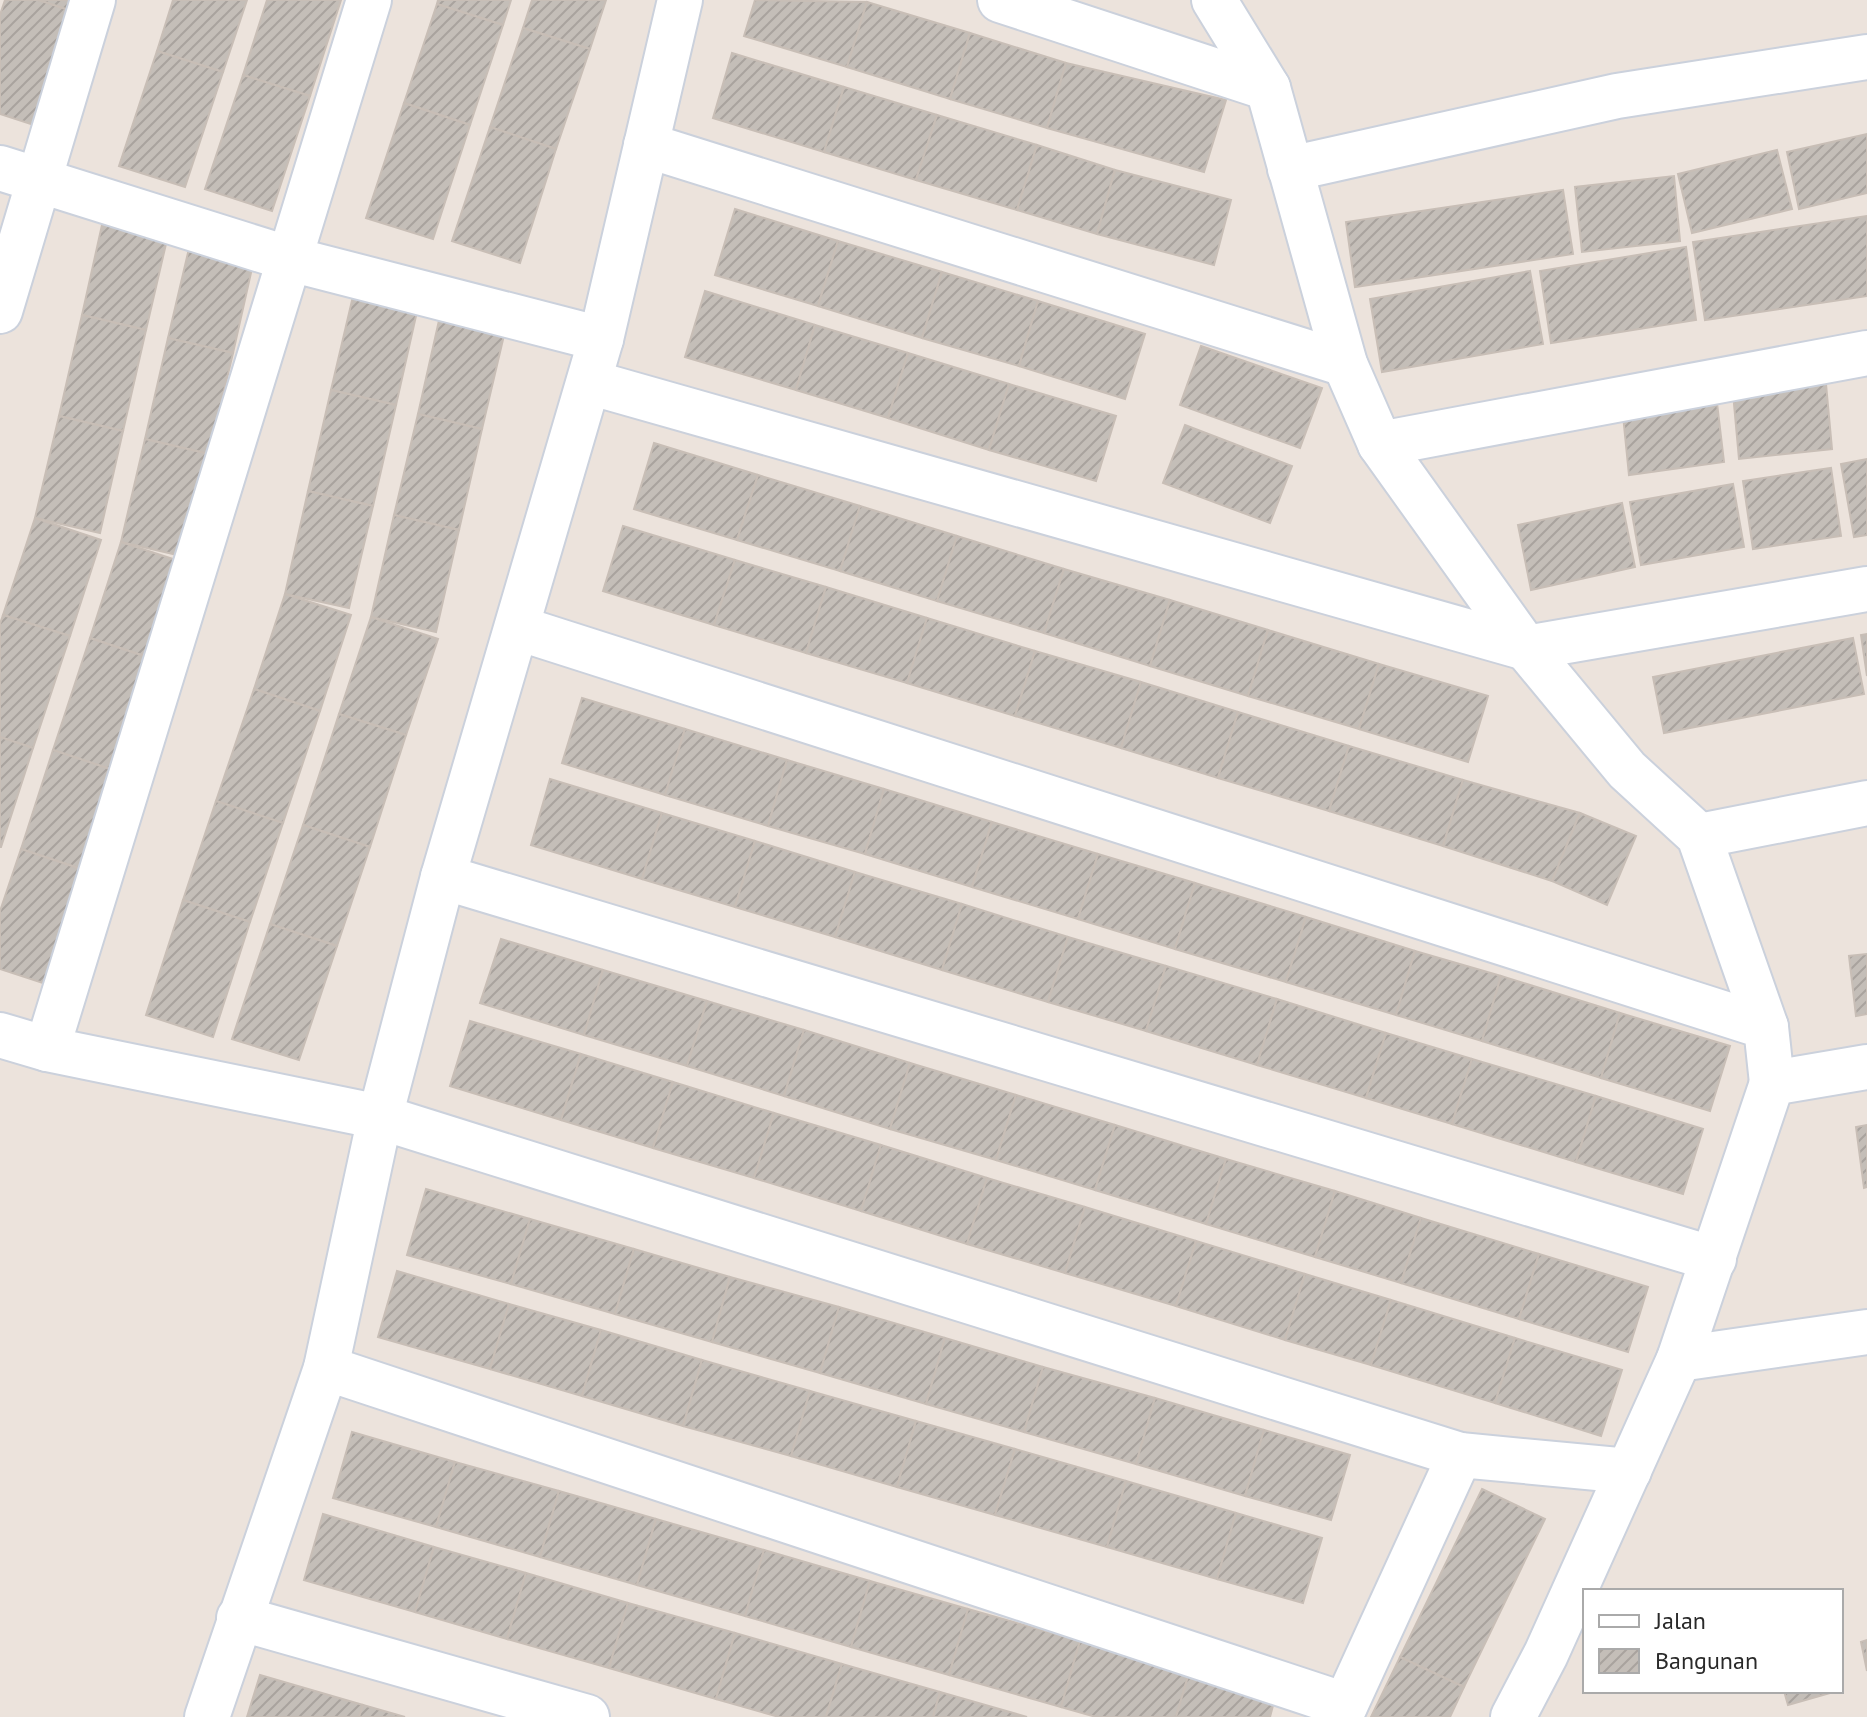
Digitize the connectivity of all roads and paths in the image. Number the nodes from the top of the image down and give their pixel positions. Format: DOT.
graph roads {
  1 [pos="93,0"];
  2 [pos="369,0"];
  3 [pos="680,0"];
  4 [pos="1000,0"];
  5 [pos="1214,0"];
  6 [pos="1867,57"];
  7 [pos="1268,88"];
  8 [pos="646,145"];
  9 [pos="1290,169"];
  10 [pos="19,174"];
  11 [pos="290,259"];
  12 [pos="0,311"];
  13 [pos="601,339"];
  14 [pos="1867,353"];
  15 [pos="1345,364"];
  16 [pos="589,382"];
  17 [pos="1380,444"];
  18 [pos="1867,589"];
  19 [pos="518,628"];
  20 [pos="1526,648"];
  21 [pos="1867,803"];
  22 [pos="1699,836"];
  23 [pos="443,877"];
  24 [pos="1766,1027"];
  25 [pos="0,1035"];
  26 [pos="47,1049"];
  27 [pos="1867,1067"];
  28 [pos="1772,1083"];
  29 [pos="380,1117"];
  30 [pos="1714,1259"];
  31 [pos="1867,1332"];
  32 [pos="1679,1359"];
  33 [pos="326,1368"];
  34 [pos="1460,1455"];
  35 [pos="1629,1471"];
  36 [pos="239,1618"];
  37 [pos="1343,1711"];
  38 [pos="207,1717"];
  39 [pos="587,1717"];
  40 [pos="1513,1717"];
  1 -- 10 [label="street"];
  2 -- 11 [label="street"];
  3 -- 8 [label="street"];
  4 -- 7 [label="street"];
  5 -- 7 [label="street"];
  6 -- 9 [label="street"];
  7 -- 9 [label="street"];
  8 -- 13 [label="street"];
  8 -- 15 [label="street"];
  9 -- 15 [label="street"];
  10 -- 11 [label="street"];
  10 -- 12 [label="street"];
  11 -- 13 [label="street"];
  11 -- 26 [label="street"];
  13 -- 16 [label="street"];
  14 -- 17 [label="street"];
  15 -- 17 [label="street"];
  16 -- 19 [label="street"];
  16 -- 20 [label="street"];
  17 -- 20 [label="street"];
  18 -- 20 [label="street"];
  19 -- 23 [label="street"];
  19 -- 24 [label="street"];
  20 -- 22 [label="street"];
  21 -- 22 [label="street"];
  22 -- 24 [label="street"];
  23 -- 29 [label="street"];
  23 -- 30 [label="street"];
  24 -- 28 [label="street"];
  25 -- 26 [label="street"];
  26 -- 29 [label="street"];
  27 -- 28 [label="street"];
  28 -- 30 [label="street"];
  29 -- 33 [label="street"];
  29 -- 34 [label="street"];
  30 -- 32 [label="street"];
  31 -- 32 [label="street"];
  32 -- 35 [label="street"];
  33 -- 36 [label="street"];
  33 -- 37 [label="street"];
  34 -- 35 [label="street"];
  34 -- 37 [label="street"];
  35 -- 40 [label="street"];
  36 -- 38 [label="street"];
  36 -- 39 [label="street"];
}
